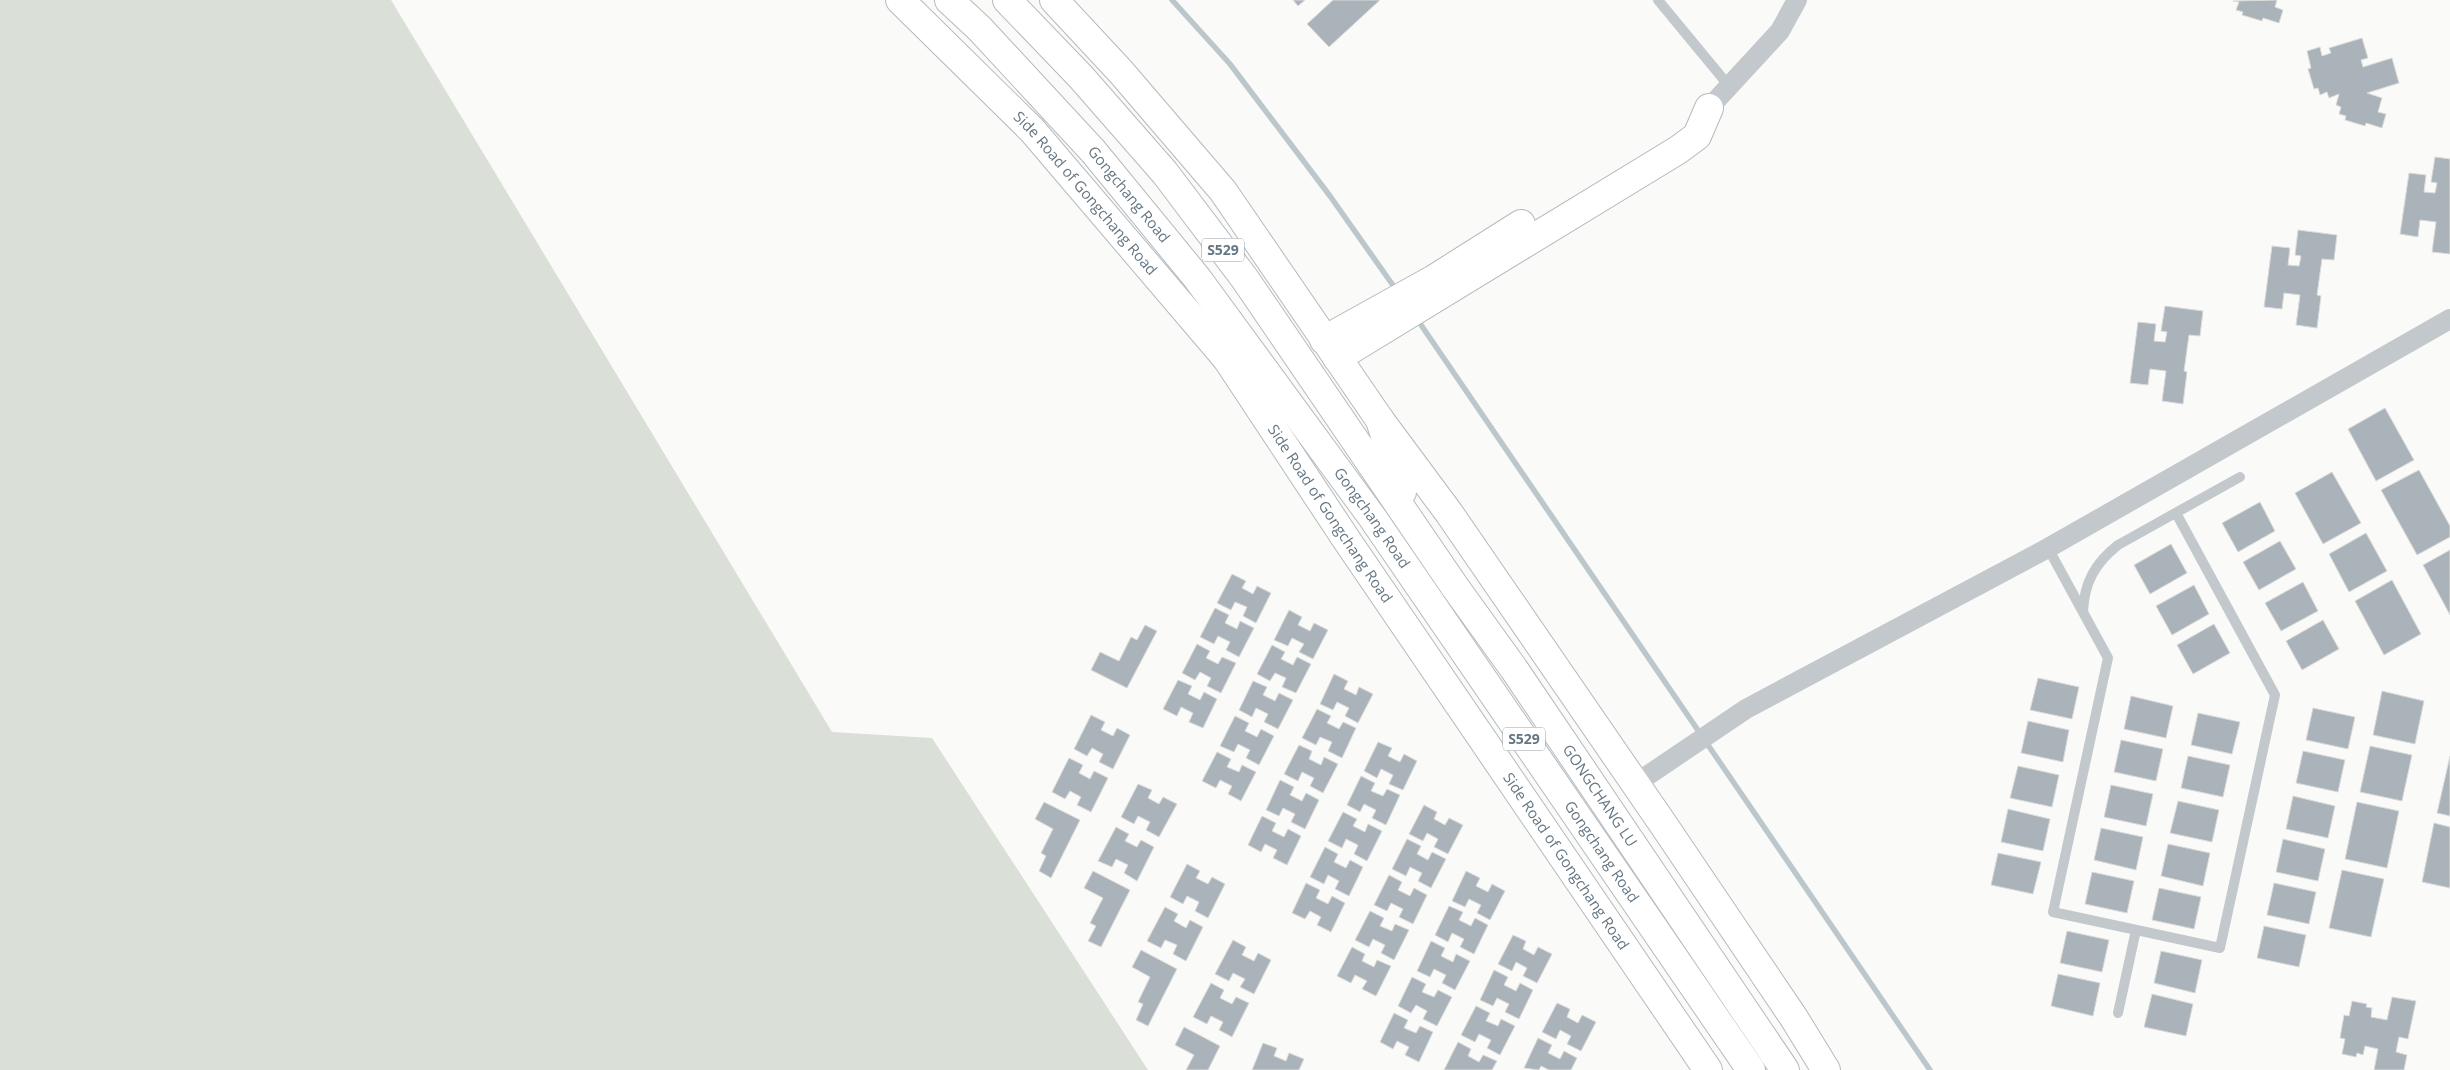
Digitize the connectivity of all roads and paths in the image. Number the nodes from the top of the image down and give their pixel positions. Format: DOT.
graph roads {
  1 [pos="900,0"];
  2 [pos="949,0"];
  3 [pos="1007,0"];
  4 [pos="1054,0"];
  5 [pos="1658,0"];
  6 [pos="1797,0"];
  7 [pos="1730,86"];
  8 [pos="1709,108"];
  9 [pos="2450,319"];
  10 [pos="1331,349"];
  11 [pos="1227,359"];
  12 [pos="1294,411"];
  13 [pos="1380,420"];
  14 [pos="2240,477"];
  15 [pos="2176,513"];
  16 [pos="1412,522"];
  17 [pos="2048,548"];
  18 [pos="2083,612"];
  19 [pos="1635,784"];
  20 [pos="2136,930"];
  21 [pos="2118,1013"];
  22 [pos="1708,1070"];
  23 [pos="1751,1070"];
  24 [pos="1785,1070"];
  25 [pos="1826,1070"];
  1 -- 11 [label="main road, Side Road of Gongchang Road"];
  2 -- 12 [label="main road, Gongchang Road / S529"];
  3 -- 16 [label="main road, Gongchang Road / S529"];
  4 -- 10 [label="main road"];
  5 -- 7 [label="lane"];
  6 -- 7 [label="street"];
  7 -- 8 [label="street"];
  8 -- 10 [label="main road"];
  9 -- 17 [label="street"];
  10 -- 13 [label="main road"];
  11 -- 12 [label="main road"];
  11 -- 22 [label="main road, Side Road of Gongchang Road"];
  12 -- 23 [label="main road, Gongchang Road / S529"];
  13 -- 16 [label="main road"];
  13 -- 19 [label="main road"];
  14 -- 15 [label="lane"];
  15 -- 18 [label="lane"];
  15 -- 20 [label="lane"];
  16 -- 24 [label="main road, GONGCHANG LU / S529"];
  17 -- 18 [label="lane"];
  17 -- 19 [label="street"];
  18 -- 20 [label="lane"];
  19 -- 25 [label="main road"];
  20 -- 21 [label="lane"];
}
